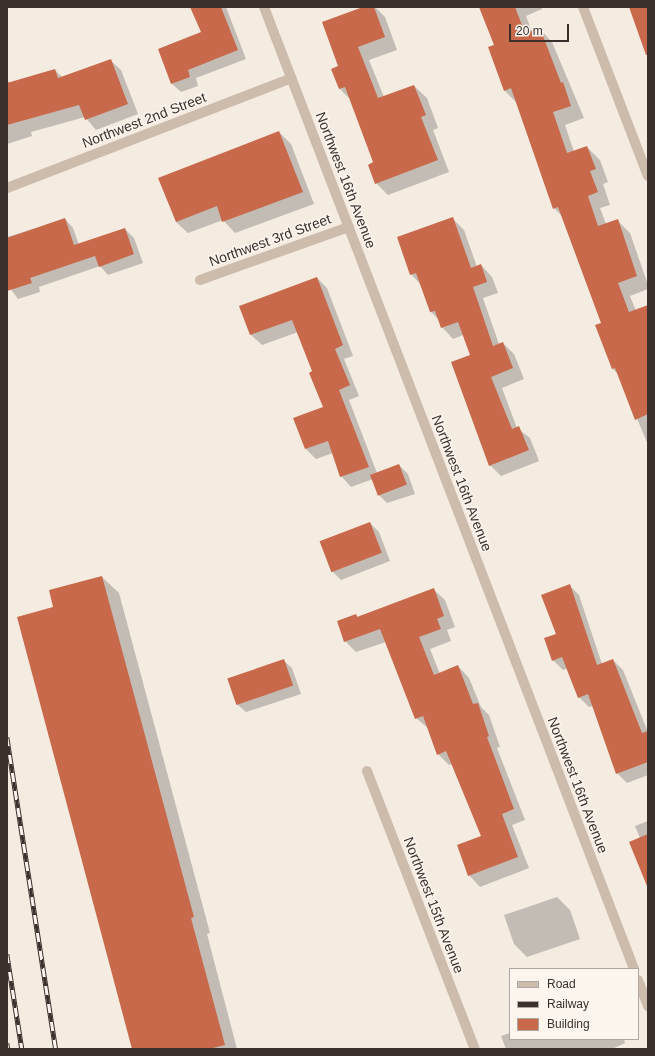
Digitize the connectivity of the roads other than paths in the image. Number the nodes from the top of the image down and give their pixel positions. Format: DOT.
graph roads {
  1 [pos="264,7"];
  2 [pos="583,7"];
  3 [pos="292,78"];
  4 [pos="648,176"];
  5 [pos="7,188"];
  6 [pos="349,227"];
  7 [pos="200,280"];
  8 [pos="367,771"];
  9 [pos="634,968"];
  10 [pos="639,983"];
  11 [pos="648,1006"];
  12 [pos="475,1049"];
  1 -- 3 [label="street, Northwest 16th Avenue"];
  2 -- 4 [label="street"];
  3 -- 5 [label="street, Northwest 2nd Street"];
  3 -- 6 [label="street, Northwest 16th Avenue"];
  6 -- 7 [label="street, Northwest 3rd Street"];
  6 -- 9 [label="street, Northwest 16th Avenue"];
  8 -- 12 [label="street, Northwest 15th Avenue"];
  10 -- 11 [label="street"];
}
